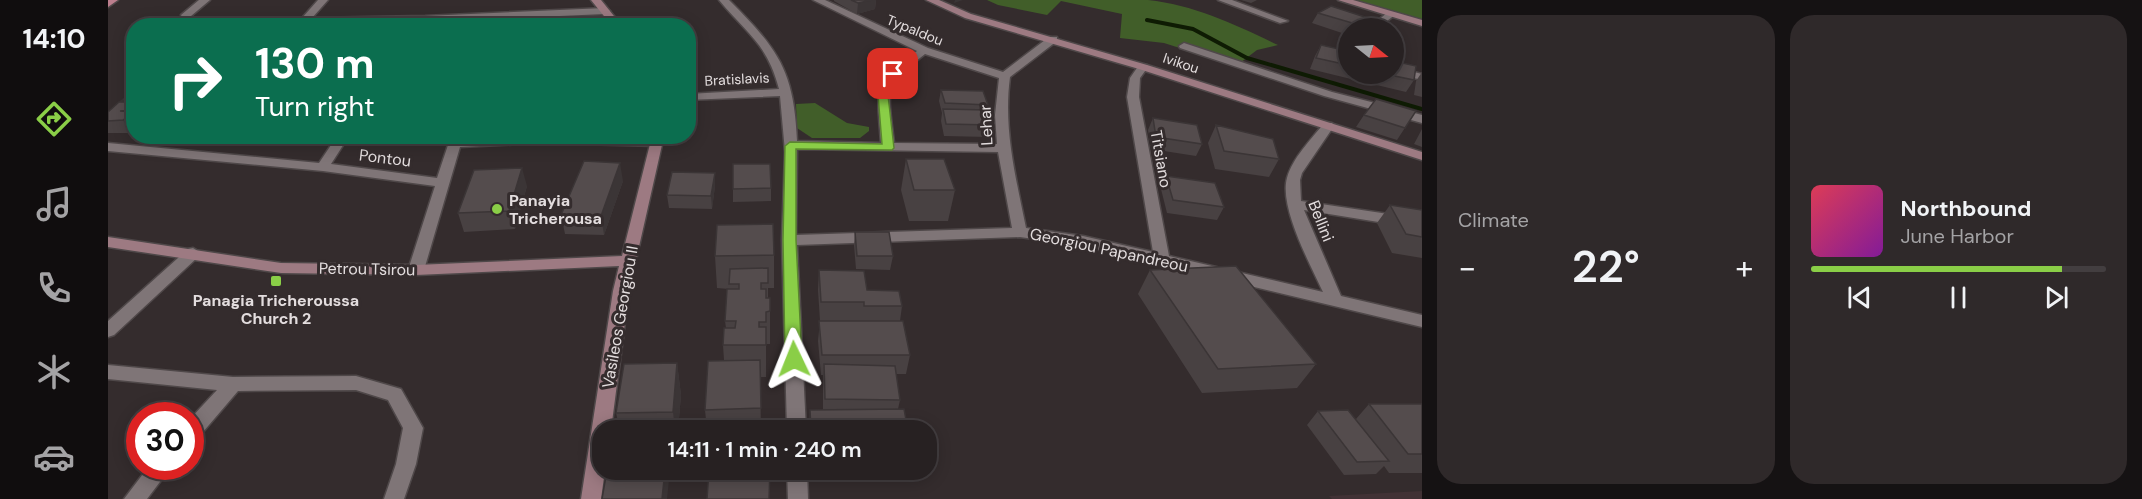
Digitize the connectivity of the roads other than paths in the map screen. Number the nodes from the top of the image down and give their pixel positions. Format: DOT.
graph roads {
  1 [pos="113,0"];
  2 [pos="205,0"];
  3 [pos="323,0"];
  4 [pos="596,0"];
  5 [pos="724,0"];
  6 [pos="818,0"];
  7 [pos="931,0"];
  8 [pos="1223,0"];
  9 [pos="1343,0"];
  10 [pos="108,4"];
  11 [pos="605,11"];
  12 [pos="1391,14"];
  13 [pos="187,18"];
  14 [pos="307,18"];
  15 [pos="522,18"];
  16 [pos="611,18"];
  17 [pos="1386,18"];
  18 [pos="1283,21"];
  19 [pos="1422,23"];
  20 [pos="1053,39"];
  21 [pos="1184,46"];
  22 [pos="924,51"];
  23 [pos="1143,67"];
  24 [pos="1404,72"];
  25 [pos="1005,76"];
  26 [pos="1422,77"];
  27 [pos="786,92"];
  28 [pos="696,97"];
  29 [pos="1422,119"];
  30 [pos="1328,126"];
  31 [pos="339,144"];
  32 [pos="455,144"];
  33 [pos="657,144"];
  34 [pos="790,146"];
  35 [pos="108,147"];
  36 [pos="888,148"];
  37 [pos="1003,148"];
  38 [pos="1422,156"];
  39 [pos="323,167"];
  40 [pos="442,183"];
  41 [pos="1294,204"];
  42 [pos="1422,224"];
  43 [pos="1020,232"];
  44 [pos="789,240"];
  45 [pos="108,242"];
  46 [pos="193,253"];
  47 [pos="1162,260"];
  48 [pos="628,261"];
  49 [pos="416,270"];
  50 [pos="1335,301"];
  51 [pos="1422,321"];
  52 [pos="108,331"];
  53 [pos="108,372"];
  54 [pos="232,384"];
  55 [pos="204,417"];
  56 [pos="796,420"];
  57 [pos="150,480"];
  58 [pos="797,480"];
  59 [pos="134,499"];
  60 [pos="394,499"];
  61 [pos="591,499"];
  62 [pos="798,499"];
  1 -- 10 [label="main road"];
  2 -- 13 [label="street"];
  3 -- 14 [label="street"];
  4 -- 11 [label="street"];
  5 -- 27 [label="street"];
  6 -- 22 [label="street, Typaldou"];
  7 -- 20 [label="street, Ivikou"];
  8 -- 18 [label="street"];
  9 -- 12 [label="street"];
  11 -- 15 [label="street"];
  11 -- 16 [label="street"];
  12 -- 17 [label="street"];
  12 -- 19 [label="street"];
  20 -- 23 [label="street, Ivikou"];
  20 -- 25 [label="street"];
  21 -- 29 [label="street"];
  22 -- 25 [label="street, Typaldou"];
  22 -- 36 [label="street"];
  23 -- 30 [label="street, Ivikou"];
  23 -- 47 [label="street, Titsiano"];
  24 -- 26 [label="street"];
  25 -- 37 [label="street, Lehar"];
  27 -- 28 [label="street, Bratislavis"];
  27 -- 34 [label="street"];
  30 -- 38 [label="street, Ivikou"];
  30 -- 41 [label="street, Bellini"];
  31 -- 39 [label="street, Pontou"];
  32 -- 40 [label="street"];
  33 -- 48 [label="street, Vasileos Georgiou II"];
  34 -- 36 [label="street"];
  34 -- 44 [label="street"];
  35 -- 39 [label="street, Pontou"];
  36 -- 37 [label="street"];
  37 -- 43 [label="street, Lehar"];
  39 -- 40 [label="street, Pontou"];
  40 -- 49 [label="street"];
  41 -- 42 [label="street"];
  41 -- 50 [label="street, Bellini"];
  43 -- 44 [label="street, Georgiou Papandreou"];
  43 -- 47 [label="street, Georgiou Papandreou"];
  44 -- 56 [label="street"];
  45 -- 46 [label="street, Petrou Tsirou"];
  46 -- 49 [label="street, Petrou Tsirou"];
  46 -- 52 [label="street"];
  47 -- 50 [label="street, Georgiou Papandreou"];
  48 -- 49 [label="street, Petrou Tsirou"];
  48 -- 61 [label="street, Vasileos Georgiou II"];
  50 -- 51 [label="street, Georgiou Papandreou"];
  53 -- 54 [label="street"];
  54 -- 55 [label="street"];
  54 -- 60 [label="street"];
  57 -- 59 [label="street"];
  58 -- 62 [label="street"];
}
